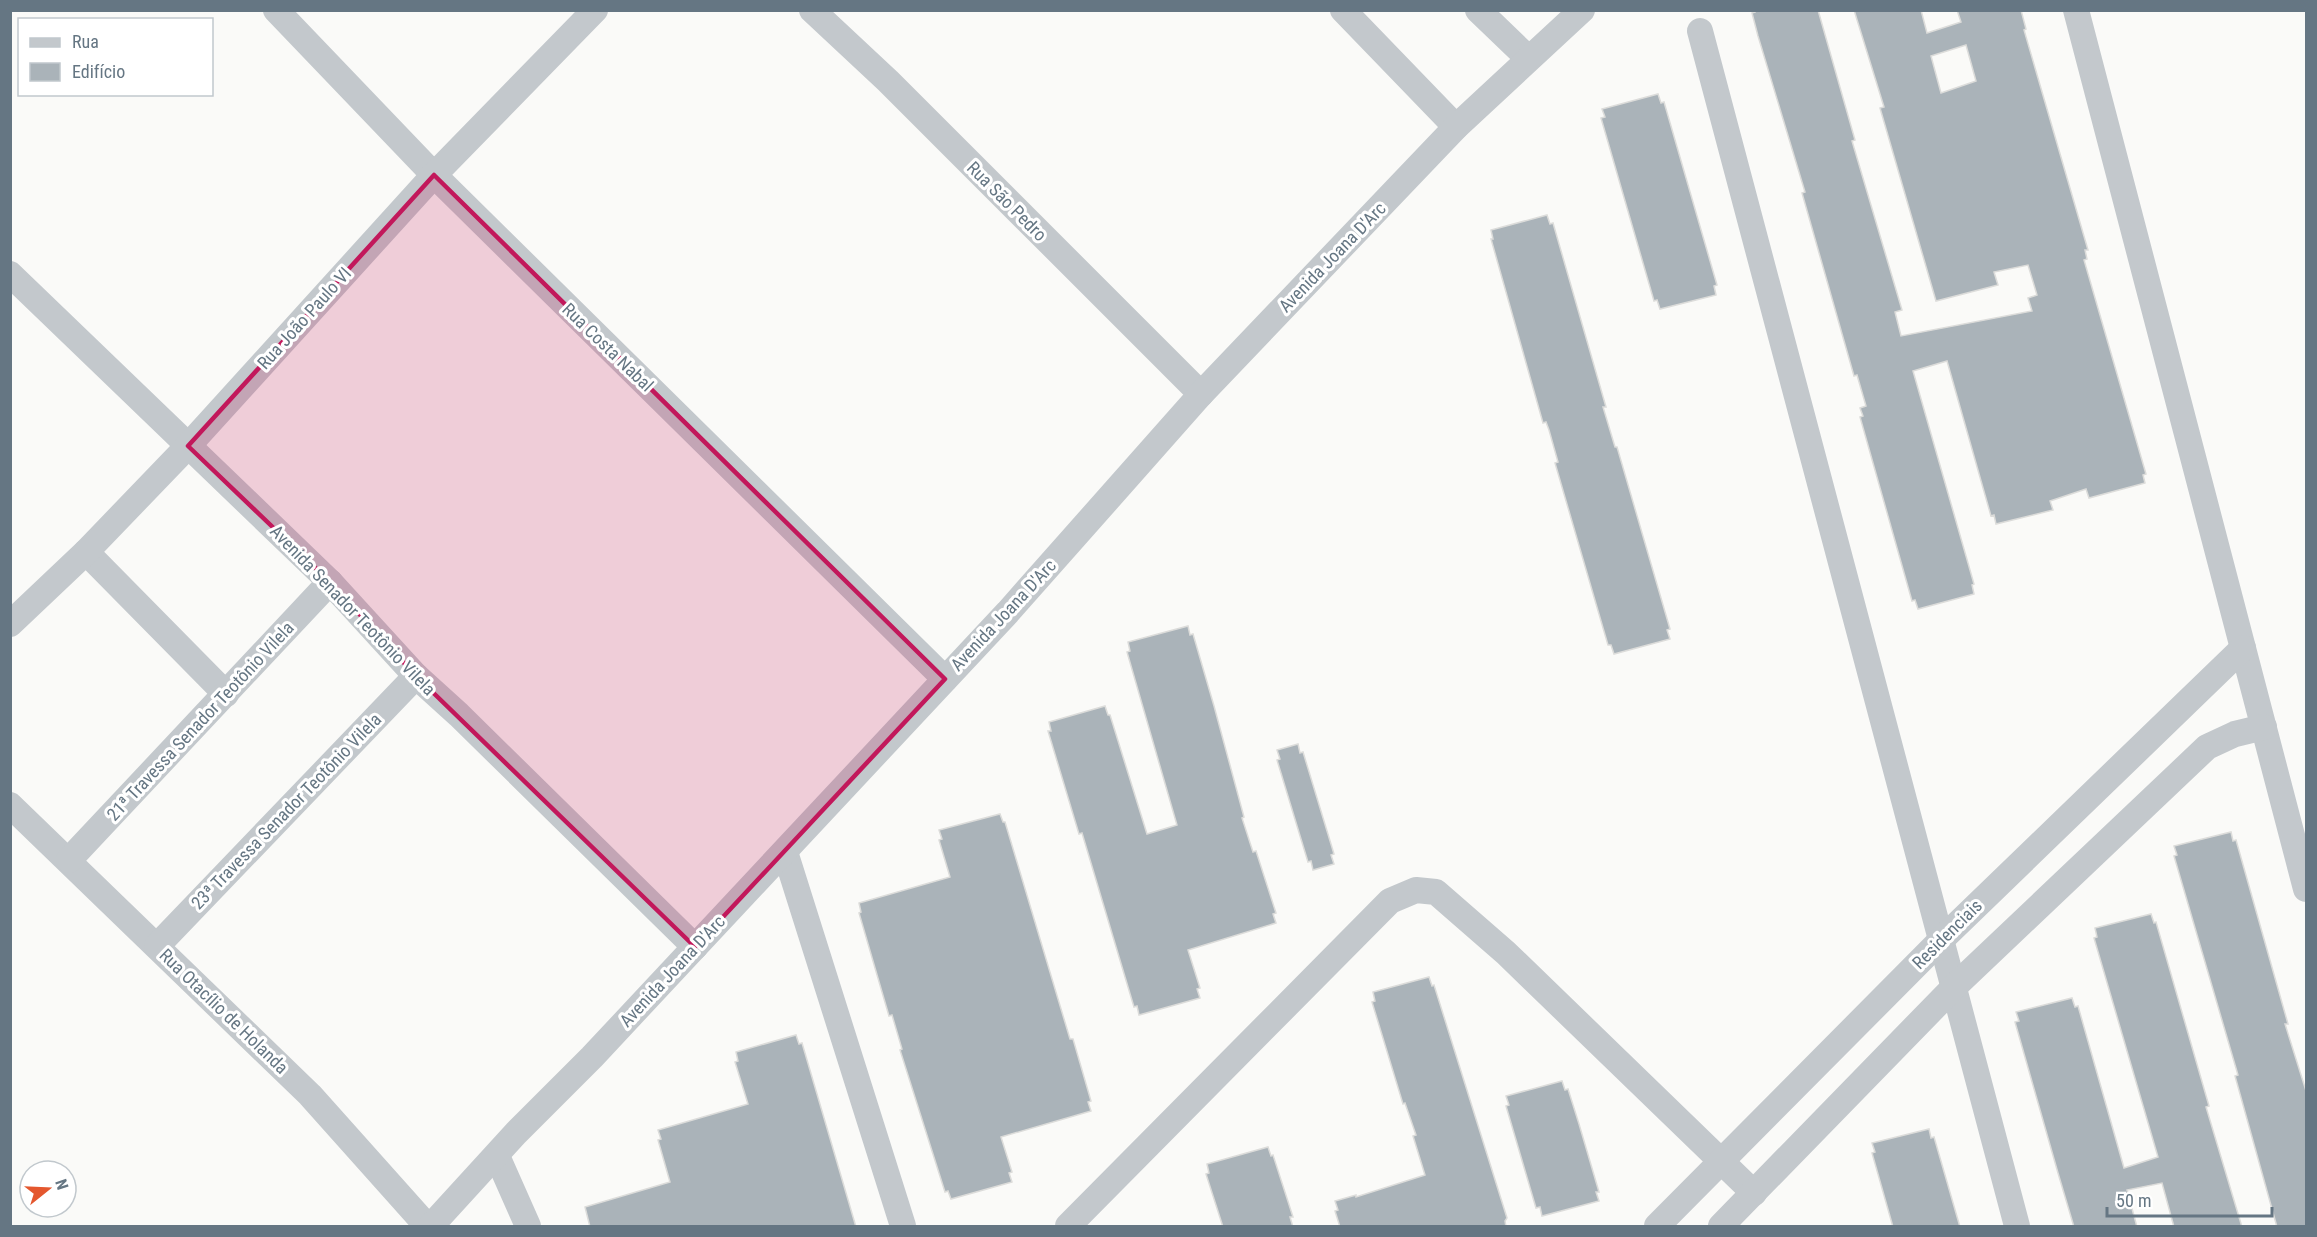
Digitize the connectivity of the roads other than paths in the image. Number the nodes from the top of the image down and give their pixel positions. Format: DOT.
graph roads {
  1 [pos="276,10"];
  2 [pos="595,10"];
  3 [pos="812,10"];
  4 [pos="1343,10"];
  5 [pos="1478,10"];
  6 [pos="1582,10"];
  7 [pos="2076,10"];
  8 [pos="1700,32"];
  9 [pos="1528,58"];
  10 [pos="1456,127"];
  11 [pos="434,175"];
  12 [pos="10,274"];
  13 [pos="1201,394"];
  14 [pos="188,446"];
  15 [pos="86,552"];
  16 [pos="330,582"];
  17 [pos="10,624"];
  18 [pos="2243,648"];
  19 [pos="416,676"];
  20 [pos="945,679"];
  21 [pos="226,694"];
  22 [pos="2264,727"];
  23 [pos="10,805"];
  24 [pos="785,852"];
  25 [pos="69,860"];
  26 [pos="2307,889"];
  27 [pos="1941,940"];
  28 [pos="157,946"];
  29 [pos="695,947"];
  30 [pos="1954,987"];
  31 [pos="497,1156"];
  32 [pos="1722,1161"];
  33 [pos="1754,1193"];
  34 [pos="427,1227"];
  35 [pos="431,1227"];
  36 [pos="528,1227"];
  37 [pos="903,1227"];
  38 [pos="1068,1227"];
  39 [pos="1657,1227"];
  40 [pos="1721,1227"];
  41 [pos="2017,1227"];
  1 -- 11 [label="street, Rua Costa Nabal"];
  2 -- 11 [label="street, Rua João Paulo VI"];
  3 -- 13 [label="street, Rua São Pedro"];
  4 -- 10 [label="street"];
  5 -- 9 [label="street"];
  6 -- 9 [label="street, Avenida Joana D'Arc"];
  7 -- 18 [label="street"];
  8 -- 27 [label="street"];
  9 -- 10 [label="street, Avenida Joana D'Arc"];
  10 -- 13 [label="street, Avenida Joana D'Arc"];
  11 -- 14 [label="street, Rua João Paulo VI"];
  11 -- 20 [label="street, Rua Costa Nabal"];
  12 -- 14 [label="street, Avenida Senador Teotônio Vilela"];
  13 -- 20 [label="street, Avenida Joana D'Arc"];
  14 -- 15 [label="street, Rua João Paulo VI"];
  14 -- 16 [label="street, Avenida Senador Teotônio Vilela"];
  15 -- 17 [label="street, Rua João Paulo VI"];
  15 -- 21 [label="street"];
  16 -- 19 [label="street, Avenida Senador Teotônio Vilela"];
  16 -- 21 [label="street, 21ª Travessa Senador Teotônio Vilela"];
  18 -- 22 [label="street"];
  18 -- 27 [label="street, Residenciais"];
  19 -- 28 [label="street, 23ª Travessa Senador Teotônio Vilela"];
  19 -- 29 [label="street, Avenida Senador Teotônio Vilela"];
  20 -- 24 [label="street, Avenida Joana D'Arc"];
  21 -- 25 [label="street, 21ª Travessa Senador Teotônio Vilela"];
  22 -- 26 [label="street"];
  22 -- 30 [label="street"];
  23 -- 25 [label="street, Rua Otacílio de Holanda"];
  24 -- 29 [label="street, Avenida Joana D'Arc"];
  24 -- 37 [label="street"];
  25 -- 28 [label="street, Rua Otacílio de Holanda"];
  27 -- 30 [label="street"];
  27 -- 32 [label="street, Residenciais"];
  28 -- 34 [label="street, Rua Otacílio de Holanda"];
  29 -- 31 [label="street, Avenida Joana D'Arc"];
  30 -- 33 [label="street"];
  30 -- 41 [label="street"];
  31 -- 35 [label="street, Avenida Joana D'Arc"];
  31 -- 36 [label="street"];
  32 -- 33 [label="street"];
  32 -- 38 [label="street"];
  32 -- 39 [label="street, Residenciais"];
  33 -- 40 [label="street"];
}
